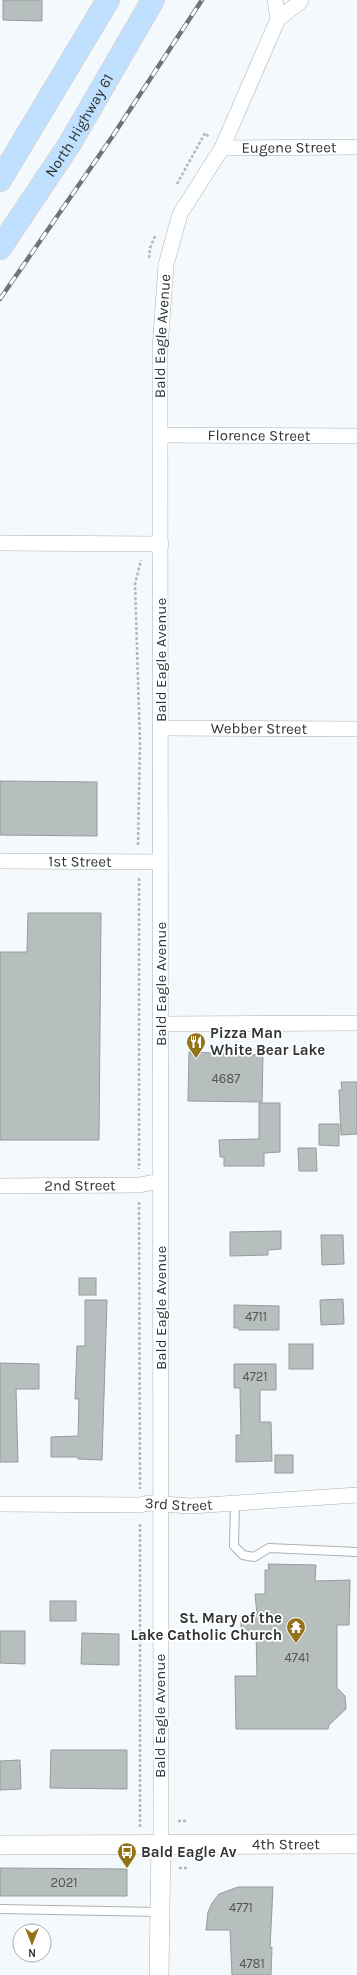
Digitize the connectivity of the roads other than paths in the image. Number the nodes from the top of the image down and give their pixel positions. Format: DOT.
graph roads {
  1 [pos="108,0"];
  2 [pos="153,0"];
  3 [pos="275,0"];
  4 [pos="301,0"];
  5 [pos="278,18"];
  6 [pos="357,147"];
  7 [pos="222,148"];
  8 [pos="0,180"];
  9 [pos="0,248"];
  10 [pos="161,435"];
  11 [pos="357,436"];
  12 [pos="0,543"];
  13 [pos="161,544"];
  14 [pos="161,728"];
  15 [pos="357,729"];
  16 [pos="0,861"];
  17 [pos="160,862"];
  18 [pos="357,1023"];
  19 [pos="161,1024"];
  20 [pos="160,1181"];
  21 [pos="0,1186"];
  22 [pos="357,1495"];
  23 [pos="235,1503"];
  24 [pos="0,1504"];
  25 [pos="162,1504"];
  26 [pos="357,1552"];
  27 [pos="161,1844"];
  28 [pos="357,1844"];
  29 [pos="0,1845"];
  30 [pos="0,1909"];
  31 [pos="159,1912"];
  32 [pos="159,1975"];
  1 -- 8 [label="main road"];
  2 -- 9 [label="main road, North Highway 61"];
  3 -- 5 [label="street"];
  4 -- 5 [label="street"];
  5 -- 7 [label="street, Bald Eagle Avenue"];
  6 -- 7 [label="street, Eugene Street"];
  7 -- 10 [label="street, Bald Eagle Avenue"];
  10 -- 11 [label="street, Florence Street"];
  10 -- 13 [label="street, Bald Eagle Avenue"];
  12 -- 13 [label="street"];
  13 -- 14 [label="street, Bald Eagle Avenue"];
  14 -- 15 [label="street, Webber Street"];
  14 -- 17 [label="street, Bald Eagle Avenue"];
  16 -- 17 [label="street, 1st Street"];
  17 -- 19 [label="street, Bald Eagle Avenue"];
  18 -- 19 [label="street"];
  19 -- 20 [label="street, Bald Eagle Avenue"];
  20 -- 21 [label="street, 2nd Street"];
  20 -- 25 [label="street, Bald Eagle Avenue"];
  22 -- 23 [label="street, 3rd Street"];
  23 -- 25 [label="street, 3rd Street"];
  23 -- 26 [label="lane"];
  24 -- 25 [label="street, 3rd Street"];
  25 -- 27 [label="street, Bald Eagle Avenue"];
  27 -- 28 [label="street, 4th Street"];
  27 -- 29 [label="street, 4th Street"];
  27 -- 31 [label="street, Bald Eagle Avenue"];
  30 -- 31 [label="lane"];
  31 -- 32 [label="street, Bald Eagle Avenue"];
}
